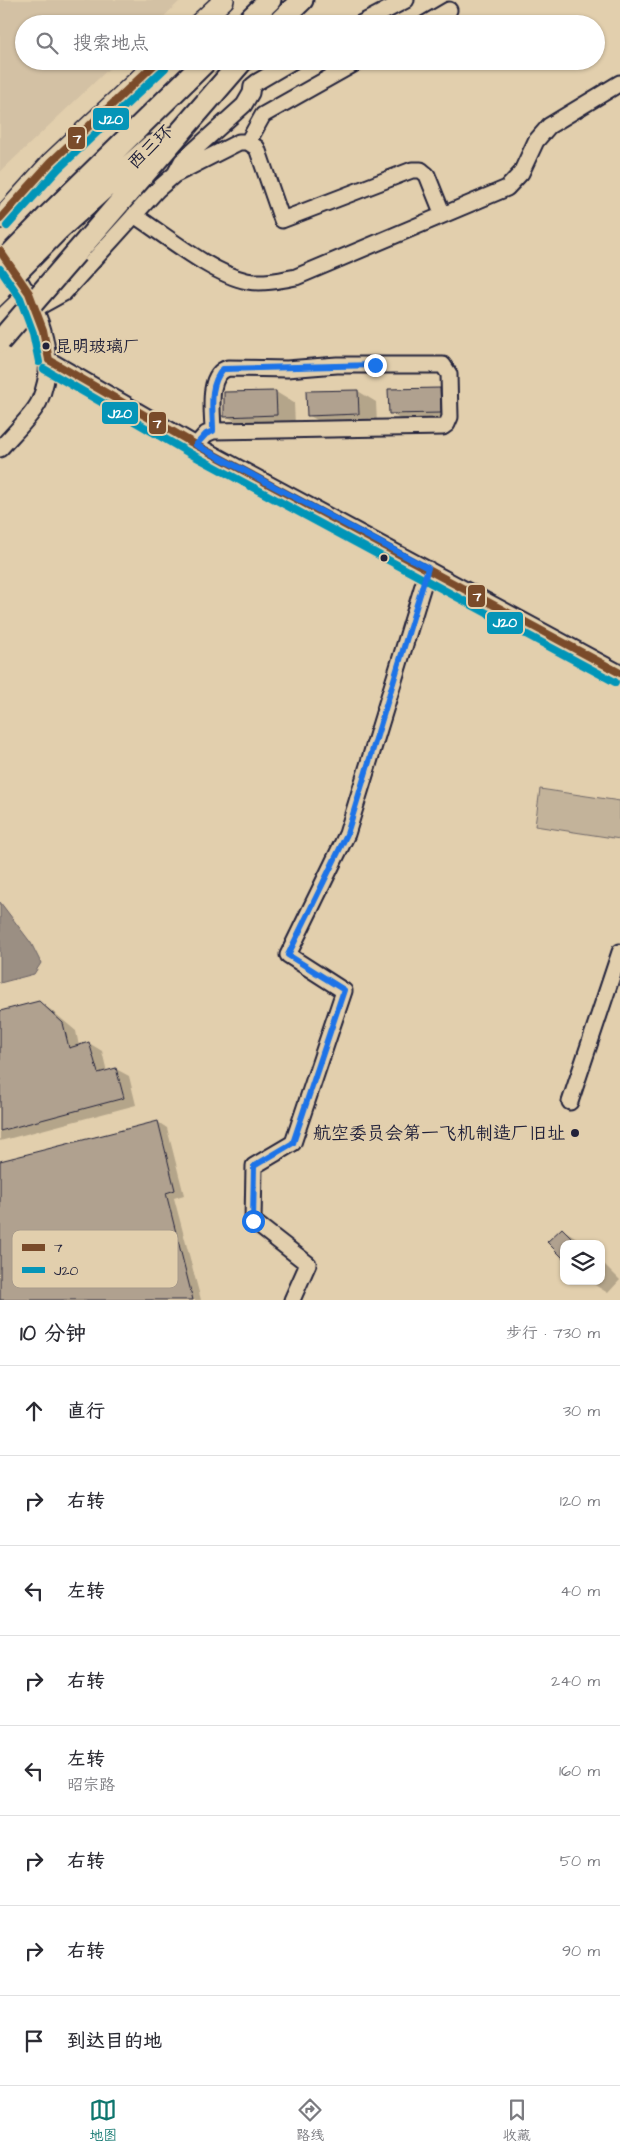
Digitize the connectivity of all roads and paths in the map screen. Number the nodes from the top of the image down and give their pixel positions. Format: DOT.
graph roads {
  1 [pos="224,0"];
  2 [pos="270,0"];
  3 [pos="302,0"];
  4 [pos="406,0"];
  5 [pos="449,10"];
  6 [pos="208,15"];
  7 [pos="254,15"];
  8 [pos="286,15"];
  9 [pos="377,15"];
  10 [pos="441,15"];
  11 [pos="148,70"];
  12 [pos="198,70"];
  13 [pos="231,70"];
  14 [pos="232,70"];
  15 [pos="277,70"];
  16 [pos="343,70"];
  17 [pos="620,83"];
  18 [pos="248,142"];
  19 [pos="174,175"];
  20 [pos="134,215"];
  21 [pos="443,215"];
  22 [pos="0,219"];
  23 [pos="53,223"];
  24 [pos="0,251"];
  25 [pos="0,265"];
  26 [pos="0,289"];
  27 [pos="32,301"];
  28 [pos="0,321"];
  29 [pos="0,341"];
  30 [pos="49,360"];
  31 [pos="213,431"];
  32 [pos="196,445"];
  33 [pos="0,449"];
  34 [pos="428,568"];
  35 [pos="620,674"];
  36 [pos="620,952"];
  37 [pos="570,1102"];
  38 [pos="292,1300"];
  1 -- 6 [label="main road"];
  2 -- 7 [label="highway"];
  3 -- 8 [label="highway"];
  4 -- 9 [label="street"];
  5 -- 10 [label="street"];
  11 -- 22 [label="main road"];
  12 -- 23 [label="highway, 西三环"];
  13 -- 23 [label="highway, 西三环"];
  14 -- 29 [label="highway, bridge"];
  15 -- 19 [label="street"];
  16 -- 18 [label="street"];
  17 -- 21 [label="street"];
  18 -- 19 [label="street"];
  18 -- 21 [label="street"];
  19 -- 20 [label="street"];
  20 -- 21 [label="street"];
  20 -- 27 [label="street"];
  23 -- 25 [label="highway, bridge"];
  23 -- 26 [label="highway, bridge"];
  24 -- 27 [label="street"];
  27 -- 28 [label="main road"];
  27 -- 30 [label="street"];
  30 -- 32 [label="street"];
  30 -- 33 [label="street"];
  31 -- 31 [label="street"];
  31 -- 32 [label="street"];
  32 -- 34 [label="street"];
  34 -- 35 [label="street"];
  34 -- 38 [label="street"];
  36 -- 37 [label="street"];
}
